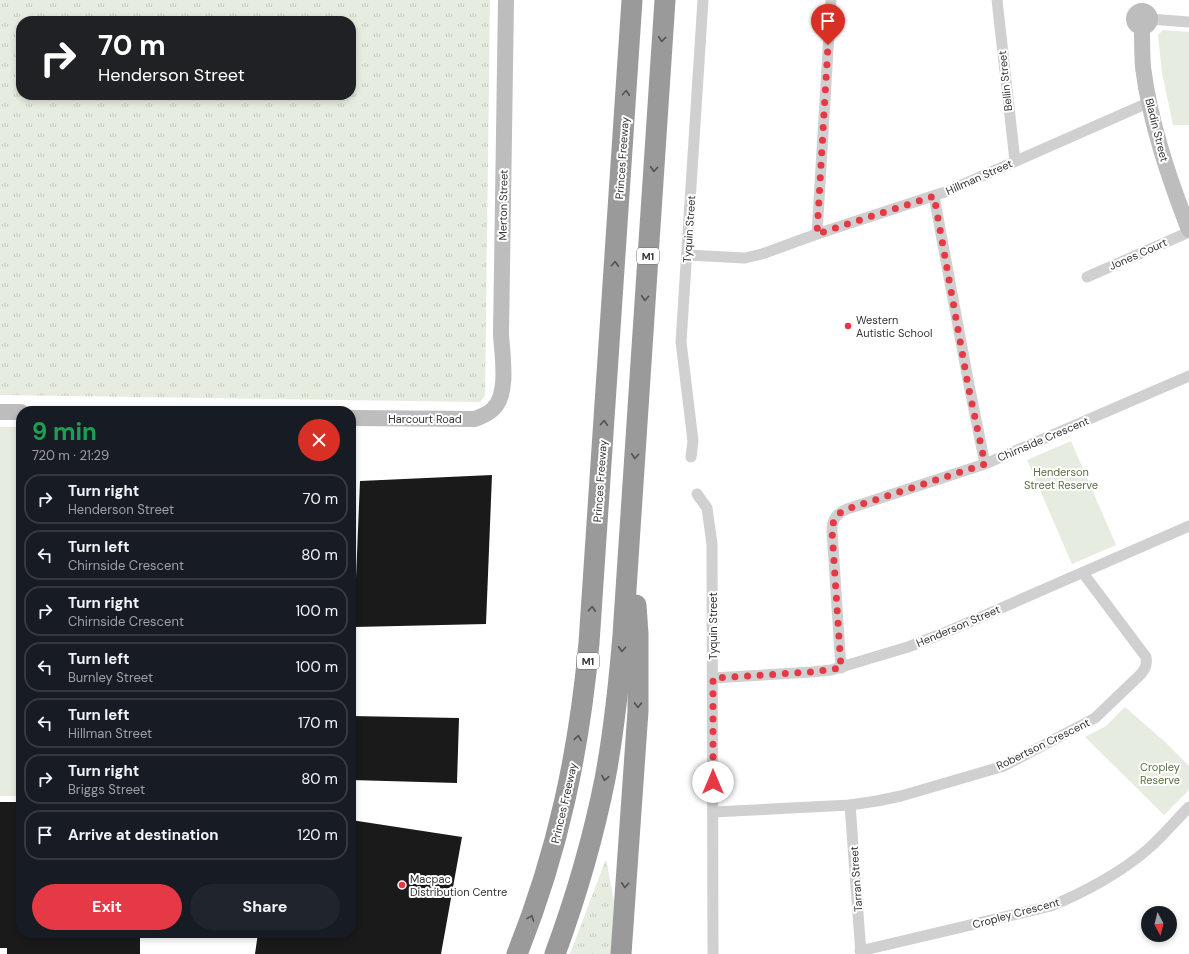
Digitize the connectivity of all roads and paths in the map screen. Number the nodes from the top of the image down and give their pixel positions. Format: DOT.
graph roads {
  1 [pos="506,0"];
  2 [pos="632,0"];
  3 [pos="665,0"];
  4 [pos="703,0"];
  5 [pos="831,0"];
  6 [pos="997,0"];
  7 [pos="1143,14"];
  8 [pos="1189,22"];
  9 [pos="1150,102"];
  10 [pos="1015,161"];
  11 [pos="934,196"];
  12 [pos="1189,231"];
  13 [pos="817,234"];
  14 [pos="687,255"];
  15 [pos="1087,277"];
  16 [pos="1189,376"];
  17 [pos="495,408"];
  18 [pos="0,412"];
  19 [pos="16,412"];
  20 [pos="356,418"];
  21 [pos="691,457"];
  22 [pos="985,464"];
  23 [pos="697,494"];
  24 [pos="631,512"];
  25 [pos="1189,526"];
  26 [pos="1083,573"];
  27 [pos="841,668"];
  28 [pos="713,678"];
  29 [pos="850,805"];
  30 [pos="1189,807"];
  31 [pos="713,812"];
  32 [pos="860,953"];
  33 [pos="517,954"];
  34 [pos="555,954"];
  35 [pos="621,954"];
  36 [pos="713,954"];
  1 -- 17 [label="street, Merton Street"];
  33 -- 2 [label="highway, Princes Freeway / M1, one-way"];
  3 -- 24 [label="highway, M1, one-way"];
  4 -- 14 [label="street, Tyquin Street"];
  5 -- 13 [label="street"];
  6 -- 10 [label="street, Bellin Street"];
  7 -- 8 [label="street"];
  7 -- 9 [label="street, Bladin Street"];
  9 -- 10 [label="street, Hillman Street"];
  9 -- 12 [label="street, Bladin Street"];
  10 -- 11 [label="street, Hillman Street"];
  11 -- 13 [label="street, Hillman Street"];
  11 -- 22 [label="street"];
  12 -- 15 [label="street, Jones Court"];
  13 -- 14 [label="street, Hillman Street"];
  14 -- 21 [label="street, Tyquin Street"];
  16 -- 22 [label="street, Chirnside Crescent"];
  17 -- 20 [label="street, Harcourt Road"];
  18 -- 19 [label="street"];
  22 -- 27 [label="street, Chirnside Crescent"];
  23 -- 28 [label="street, Tyquin Street"];
  24 -- 34 [label="highway, M1, one-way"];
  24 -- 35 [label="highway, one-way"];
  25 -- 26 [label="street, Henderson Street"];
  26 -- 27 [label="street, Henderson Street"];
  26 -- 29 [label="street, Robertson Crescent"];
  27 -- 28 [label="street, Henderson Street"];
  28 -- 31 [label="street, Tyquin Street"];
  29 -- 31 [label="street, Robertson Crescent"];
  29 -- 32 [label="street, Tarran Street"];
  30 -- 32 [label="street, Cropley Crescent"];
  31 -- 36 [label="street, Tyquin Street"];
}
